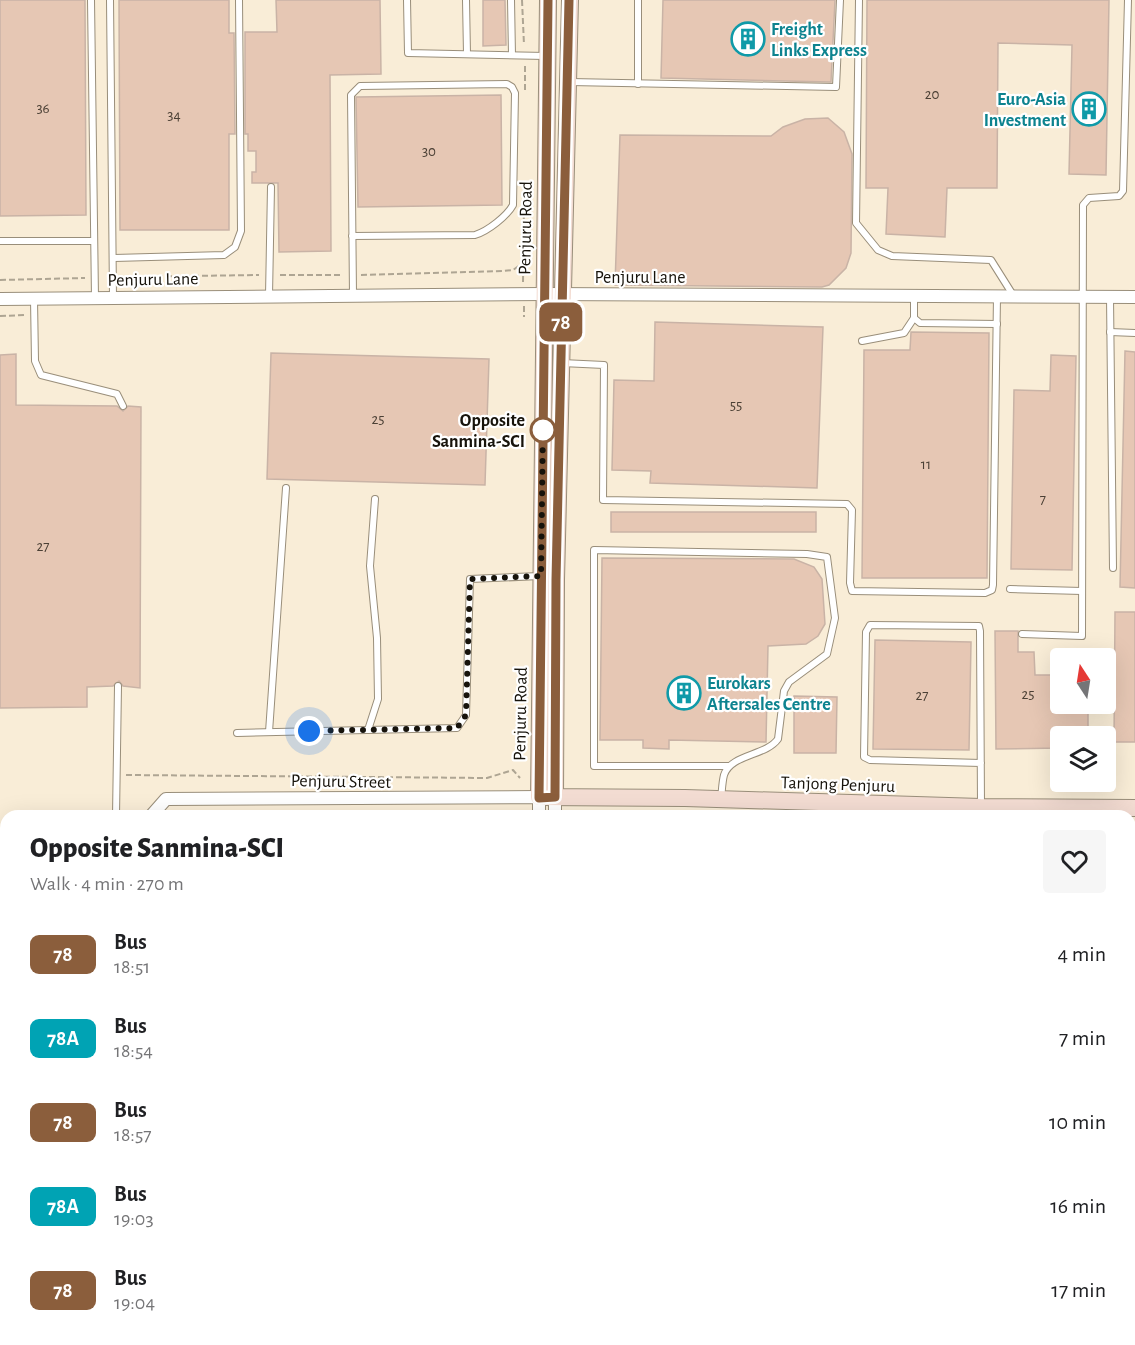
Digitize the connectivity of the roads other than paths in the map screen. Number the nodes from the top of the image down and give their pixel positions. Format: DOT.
graph roads {
  1 [pos="91,0"];
  2 [pos="110,0"];
  3 [pos="238,0"];
  4 [pos="407,0"];
  5 [pos="466,0"];
  6 [pos="511,0"];
  7 [pos="548,0"];
  8 [pos="570,0"];
  9 [pos="638,0"];
  10 [pos="840,0"];
  11 [pos="859,0"];
  12 [pos="1128,0"];
  13 [pos="467,54"];
  14 [pos="512,55"];
  15 [pos="547,56"];
  16 [pos="567,82"];
  17 [pos="638,84"];
  18 [pos="271,186"];
  19 [pos="352,236"];
  20 [pos="0,241"];
  21 [pos="94,241"];
  22 [pos="114,258"];
  23 [pos="553,294"];
  24 [pos="353,295"];
  25 [pos="1013,295"];
  26 [pos="269,296"];
  27 [pos="914,296"];
  28 [pos="997,296"];
  29 [pos="1083,296"];
  30 [pos="113,297"];
  31 [pos="1110,297"];
  32 [pos="1135,297"];
  33 [pos="0,298"];
  34 [pos="34,298"];
  35 [pos="95,298"];
  36 [pos="914,318"];
  37 [pos="997,324"];
  38 [pos="1110,332"];
  39 [pos="1135,333"];
  40 [pos="862,341"];
  41 [pos="561,363"];
  42 [pos="123,406"];
  43 [pos="286,488"];
  44 [pos="375,499"];
  45 [pos="1113,568"];
  46 [pos="541,576"];
  47 [pos="1010,589"];
  48 [pos="1082,591"];
  49 [pos="1022,634"];
  50 [pos="118,686"];
  51 [pos="368,730"];
  52 [pos="269,732"];
  53 [pos="237,733"];
  54 [pos="981,763"];
  55 [pos="729,766"];
  56 [pos="547,797"];
  57 [pos="721,799"];
  58 [pos="981,807"];
  59 [pos="1135,808"];
  60 [pos="116,810"];
  61 [pos="156,810"];
  62 [pos="542,810"];
  63 [pos="552,810"];
  1 -- 21 [label="lane"];
  2 -- 22 [label="lane"];
  3 -- 22 [label="lane"];
  4 -- 13 [label="lane"];
  5 -- 13 [label="lane"];
  6 -- 14 [label="lane"];
  7 -- 15 [label="main road, Penjuru Road"];
  8 -- 16 [label="main road, Penjuru Road"];
  9 -- 17 [label="lane"];
  10 -- 17 [label="lane"];
  11 -- 25 [label="lane"];
  12 -- 29 [label="lane"];
  13 -- 14 [label="lane"];
  14 -- 15 [label="lane"];
  15 -- 23 [label="main road, Penjuru Road"];
  16 -- 17 [label="lane"];
  16 -- 23 [label="main road, Penjuru Road"];
  18 -- 26 [label="lane"];
  19 -- 19 [label="lane"];
  19 -- 24 [label="lane"];
  20 -- 21 [label="lane"];
  21 -- 35 [label="lane"];
  22 -- 30 [label="lane"];
  23 -- 24 [label="street, Penjuru Lane"];
  23 -- 27 [label="street, Penjuru Lane"];
  23 -- 41 [label="main road, Penjuru Road"];
  23 -- 46 [label="main road, Penjuru Road"];
  24 -- 26 [label="street, Penjuru Lane"];
  25 -- 28 [label="street, Penjuru Lane"];
  25 -- 29 [label="street, Penjuru Lane"];
  26 -- 30 [label="street, Penjuru Lane"];
  27 -- 28 [label="street, Penjuru Lane"];
  27 -- 36 [label="lane"];
  28 -- 37 [label="lane"];
  29 -- 31 [label="street, Penjuru Lane"];
  29 -- 48 [label="lane"];
  30 -- 35 [label="street, Penjuru Lane"];
  31 -- 32 [label="street, Penjuru Lane"];
  31 -- 38 [label="lane"];
  33 -- 34 [label="street, Penjuru Lane"];
  34 -- 35 [label="street, Penjuru Lane"];
  34 -- 42 [label="lane"];
  36 -- 37 [label="lane"];
  36 -- 40 [label="lane"];
  37 -- 41 [label="lane"];
  38 -- 39 [label="lane"];
  38 -- 45 [label="lane"];
  41 -- 56 [label="main road, Penjuru Road"];
  43 -- 52 [label="lane"];
  44 -- 51 [label="lane"];
  46 -- 51 [label="lane"];
  46 -- 56 [label="main road, Penjuru Road"];
  47 -- 48 [label="lane"];
  48 -- 49 [label="lane"];
  50 -- 60 [label="lane"];
  51 -- 52 [label="lane"];
  52 -- 53 [label="lane"];
  54 -- 54 [label="lane"];
  54 -- 58 [label="lane"];
  55 -- 55 [label="lane"];
  55 -- 57 [label="lane"];
  56 -- 57 [label="main road, Tanjong Penjuru"];
  56 -- 61 [label="street, Penjuru Street"];
  56 -- 62 [label="street, Penjuru Road"];
  56 -- 63 [label="street, Penjuru Road"];
  57 -- 58 [label="main road, Tanjong Penjuru"];
  58 -- 59 [label="main road, Tanjong Penjuru"];
}
